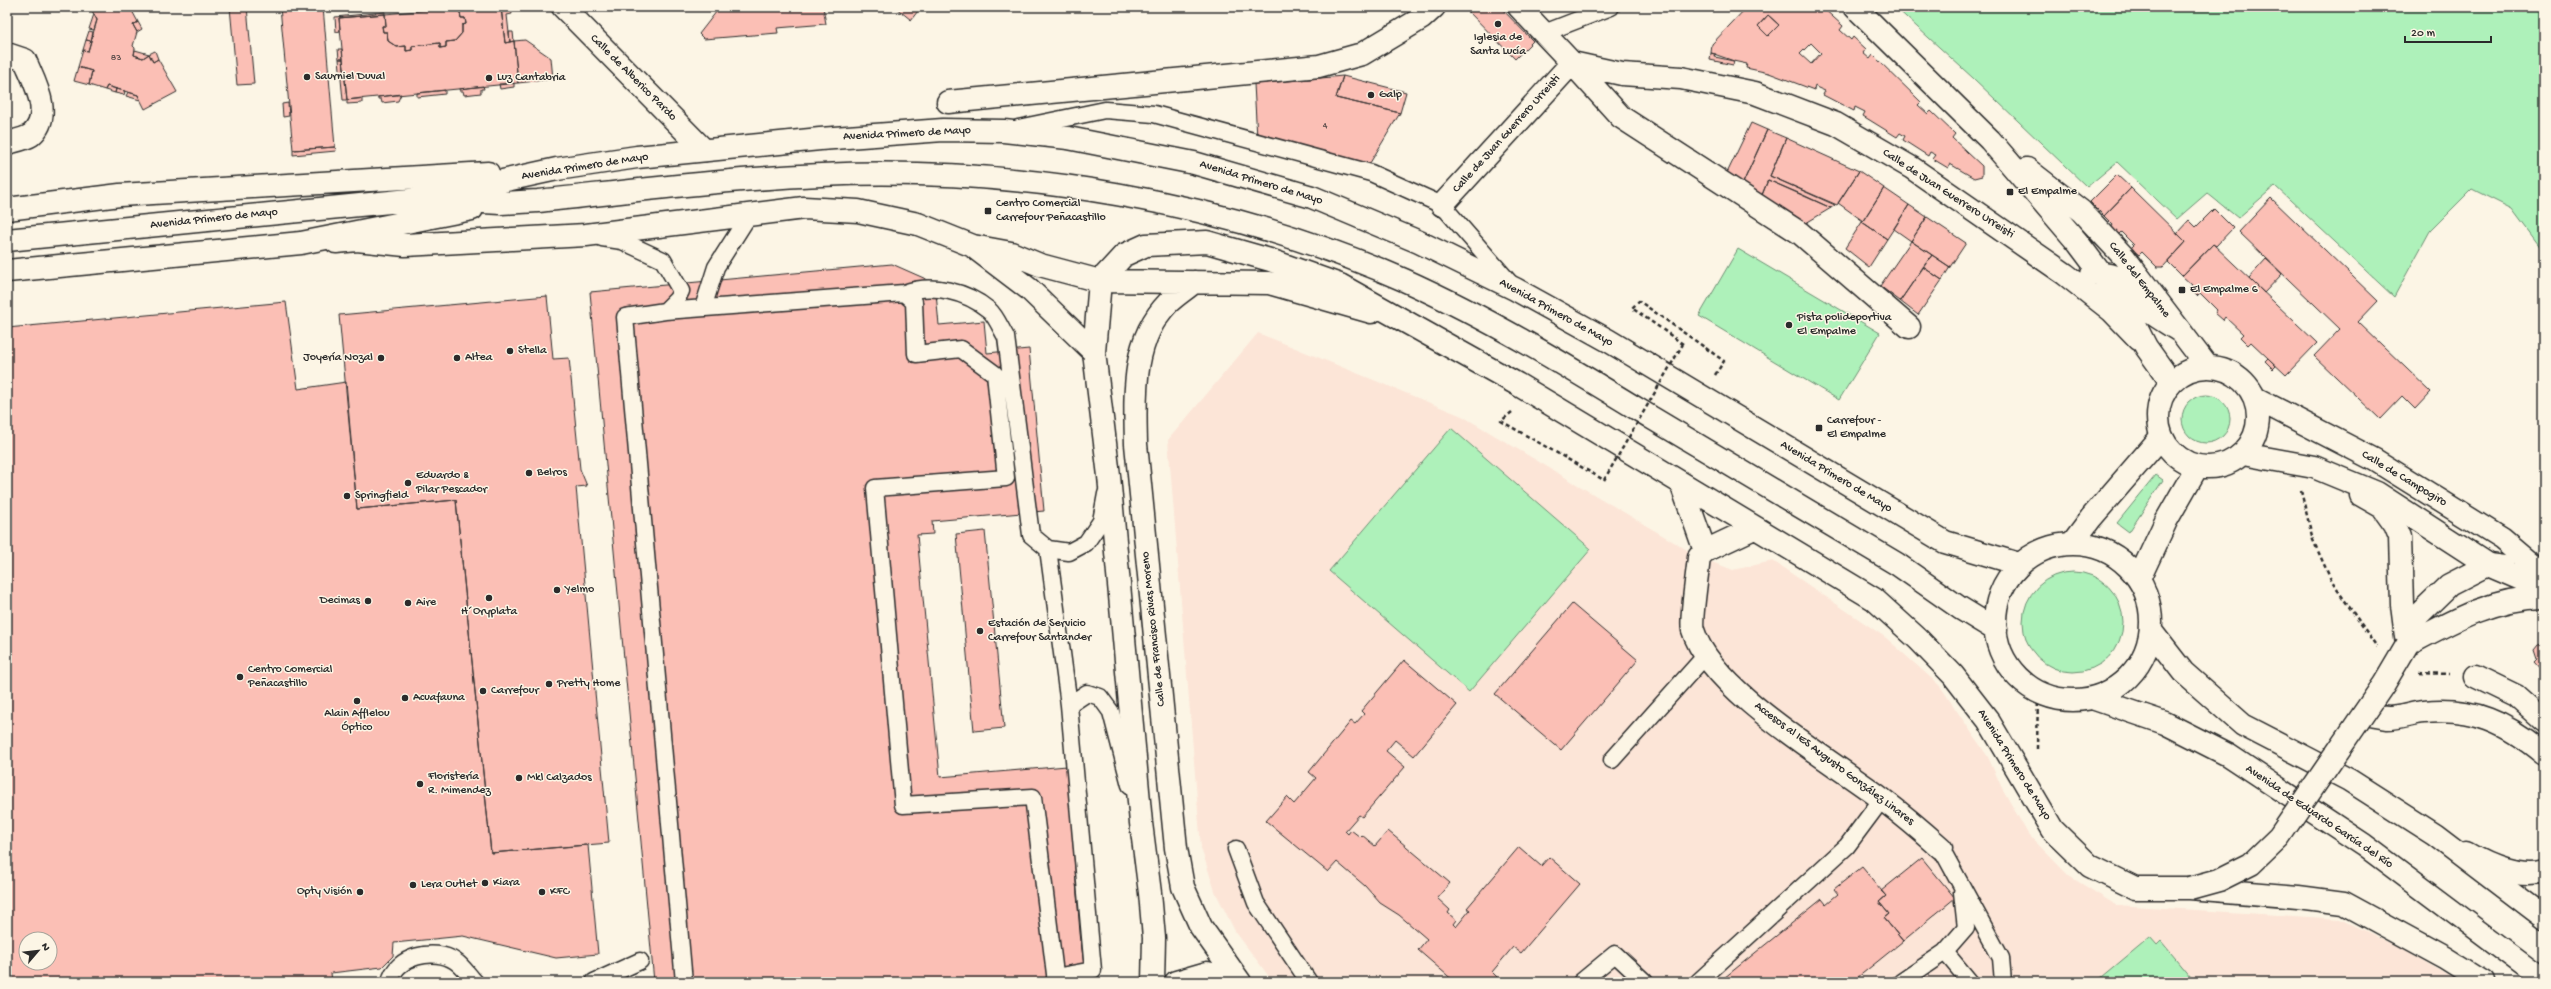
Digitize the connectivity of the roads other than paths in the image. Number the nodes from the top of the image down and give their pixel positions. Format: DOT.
graph roads {
  1 [pos="563,7"];
  2 [pos="1434,7"];
  3 [pos="1519,7"];
  4 [pos="1611,7"];
  5 [pos="1855,7"];
  6 [pos="1544,33"];
  7 [pos="7,54"];
  8 [pos="1572,63"];
  9 [pos="948,102"];
  10 [pos="1004,131"];
  11 [pos="1990,140"];
  12 [pos="7,143"];
  13 [pos="704,150"];
  14 [pos="557,169"];
  15 [pos="420,199"];
  16 [pos="501,203"];
  17 [pos="1442,205"];
  18 [pos="7,209"];
  19 [pos="749,215"];
  20 [pos="586,235"];
  21 [pos="7,240"];
  22 [pos="301,244"];
  23 [pos="973,246"];
  24 [pos="7,271"];
  25 [pos="2101,273"];
  26 [pos="2065,274"];
  27 [pos="1100,280"];
  28 [pos="1194,282"];
  29 [pos="1515,289"];
  30 [pos="904,293"];
  31 [pos="703,308"];
  32 [pos="665,311"];
  33 [pos="1407,323"];
  34 [pos="1910,328"];
  35 [pos="2179,330"];
  36 [pos="2146,347"];
  37 [pos="1094,352"];
  38 [pos="2207,366"];
  39 [pos="2171,382"];
  40 [pos="2255,398"];
  41 [pos="2161,437"];
  42 [pos="2243,454"];
  43 [pos="2197,467"];
  44 [pos="2314,467"];
  45 [pos="1109,476"];
  46 [pos="1681,483"];
  47 [pos="1754,528"];
  48 [pos="2073,542"];
  49 [pos="1048,549"];
  50 [pos="1705,551"];
  51 [pos="2019,564"];
  52 [pos="2488,564"];
  53 [pos="2543,578"];
  54 [pos="2139,579"];
  55 [pos="2544,596"];
  56 [pos="1996,630"];
  57 [pos="2152,631"];
  58 [pos="2407,644"];
  59 [pos="1706,655"];
  60 [pos="2475,676"];
  61 [pos="2095,698"];
  62 [pos="1069,705"];
  63 [pos="2364,714"];
  64 [pos="2544,721"];
  65 [pos="2544,754"];
  66 [pos="1612,760"];
  67 [pos="1882,799"];
  68 [pos="1141,823"];
  69 [pos="2435,835"];
  70 [pos="1941,848"];
  71 [pos="1236,849"];
  72 [pos="2544,872"];
  73 [pos="1962,885"];
  74 [pos="2190,888"];
  75 [pos="2544,918"];
  76 [pos="1945,952"];
  77 [pos="640,961"];
  78 [pos="1056,980"];
  79 [pos="2544,980"];
  80 [pos="1240,981"];
  81 [pos="390,982"];
  82 [pos="475,982"];
  83 [pos="594,982"];
  84 [pos="684,982"];
  85 [pos="1153,982"];
  86 [pos="1176,982"];
  87 [pos="1309,982"];
  88 [pos="1581,982"];
  89 [pos="1645,982"];
  90 [pos="1698,982"];
  91 [pos="1900,982"];
  92 [pos="1970,982"];
  93 [pos="2003,982"];
  94 [pos="2484,982"];
  1 -- 13 [label="main road, Calle de Alberico Pardo"];
  2 -- 9 [label="main road"];
  3 -- 6 [label="main road"];
  4 -- 6 [label="lane"];
  5 -- 11 [label="main road, Calle del Empalme"];
  6 -- 8 [label="main road"];
  7 -- 12 [label="main road"];
  8 -- 17 [label="main road, Calle de Juan Guerrero Urreisti"];
  8 -- 26 [label="main road, Calle de Juan Guerrero Urreisti"];
  8 -- 34 [label="main road"];
  10 -- 13 [label="main road, Avenida Primero de Mayo"];
  10 -- 17 [label="lane"];
  10 -- 29 [label="main road, Avenida Primero de Mayo"];
  11 -- 25 [label="main road, Calle del Empalme"];
  11 -- 35 [label="main road, Calle del Empalme"];
  13 -- 14 [label="main road, Avenida Primero de Mayo"];
  14 -- 15 [label="main road, Avenida Primero de Mayo"];
  14 -- 18 [label="main road"];
  15 -- 16 [label="main road, Avenida Primero de Mayo"];
  15 -- 21 [label="main road, Avenida Primero de Mayo"];
  16 -- 22 [label="main road"];
  16 -- 56 [label="main road, Avenida Primero de Mayo"];
  17 -- 29 [label="lane"];
  19 -- 20 [label="main road, Avenida Primero de Mayo"];
  19 -- 23 [label="main road, Avenida Primero de Mayo"];
  19 -- 31 [label="lane"];
  20 -- 22 [label="main road, Avenida Primero de Mayo"];
  20 -- 32 [label="lane"];
  22 -- 24 [label="main road"];
  23 -- 27 [label="main road, Avenida Primero de Mayo"];
  23 -- 37 [label="main road, Avenida Primero de Mayo"];
  25 -- 26 [label="main road"];
  25 -- 35 [label="main road"];
  25 -- 36 [label="main road, Calle del Empalme"];
  26 -- 36 [label="main road, Calle de Juan Guerrero Urreisti"];
  27 -- 28 [label="main road, Avenida Primero de Mayo"];
  27 -- 33 [label="main road, Avenida Primero de Mayo"];
  27 -- 37 [label="main road"];
  28 -- 33 [label="main road, Avenida Primero de Mayo"];
  28 -- 80 [label="main road, Calle de Francisco Rivas Moreno"];
  29 -- 51 [label="main road, Avenida Primero de Mayo"];
  30 -- 31 [label="lane"];
  30 -- 49 [label="lane"];
  30 -- 78 [label="lane"];
  31 -- 32 [label="lane"];
  32 -- 84 [label="lane"];
  33 -- 46 [label="main road, Avenida Primero de Mayo"];
  35 -- 38 [label="main road, Calle del Empalme"];
  36 -- 39 [label="main road, Calle del Empalme"];
  37 -- 45 [label="main road"];
  38 -- 39 [label="main road"];
  38 -- 40 [label="main road"];
  39 -- 41 [label="main road"];
  40 -- 42 [label="main road"];
  40 -- 53 [label="main road, Calle de Campogiro"];
  41 -- 43 [label="main road"];
  41 -- 48 [label="main road"];
  42 -- 43 [label="main road"];
  42 -- 44 [label="main road, Calle de Campogiro"];
  43 -- 54 [label="main road"];
  44 -- 52 [label="main road, Calle de Campogiro"];
  44 -- 58 [label="main road"];
  45 -- 49 [label="lane"];
  45 -- 68 [label="main road"];
  46 -- 47 [label="main road, Avenida Primero de Mayo"];
  46 -- 50 [label="main road"];
  47 -- 50 [label="main road"];
  47 -- 74 [label="main road, Avenida Primero de Mayo"];
  48 -- 51 [label="main road"];
  48 -- 54 [label="main road"];
  49 -- 62 [label="lane"];
  50 -- 59 [label="main road, Accesos al IES Augusto González Linares"];
  51 -- 56 [label="main road"];
  52 -- 53 [label="main road, Calle de Campogiro"];
  52 -- 58 [label="main road, Avenida Primero de Mayo"];
  54 -- 57 [label="main road"];
  55 -- 58 [label="main road"];
  56 -- 61 [label="main road"];
  57 -- 61 [label="main road"];
  57 -- 69 [label="main road"];
  58 -- 63 [label="main road, Avenida Primero de Mayo, bridge"];
  59 -- 66 [label="lane"];
  59 -- 67 [label="main road, Accesos al IES Augusto González Linares"];
  60 -- 64 [label="main road"];
  61 -- 79 [label="main road, Avenida de Eduardo García del Río"];
  62 -- 68 [label="lane"];
  62 -- 78 [label="lane"];
  63 -- 65 [label="main road"];
  63 -- 74 [label="main road, Avenida Primero de Mayo, bridge"];
  67 -- 70 [label="main road, Accesos al IES Augusto González Linares"];
  67 -- 90 [label="lane"];
  68 -- 85 [label="main road"];
  69 -- 72 [label="main road"];
  69 -- 75 [label="main road"];
  70 -- 73 [label="lane"];
  71 -- 87 [label="lane"];
  73 -- 76 [label="lane"];
  73 -- 93 [label="lane"];
  74 -- 94 [label="main road, Avenida Primero de Mayo"];
  76 -- 91 [label="lane"];
  76 -- 92 [label="lane"];
  77 -- 83 [label="lane"];
  80 -- 86 [label="main road"];
  81 -- 82 [label="lane"];
  88 -- 89 [label="lane"];
}
